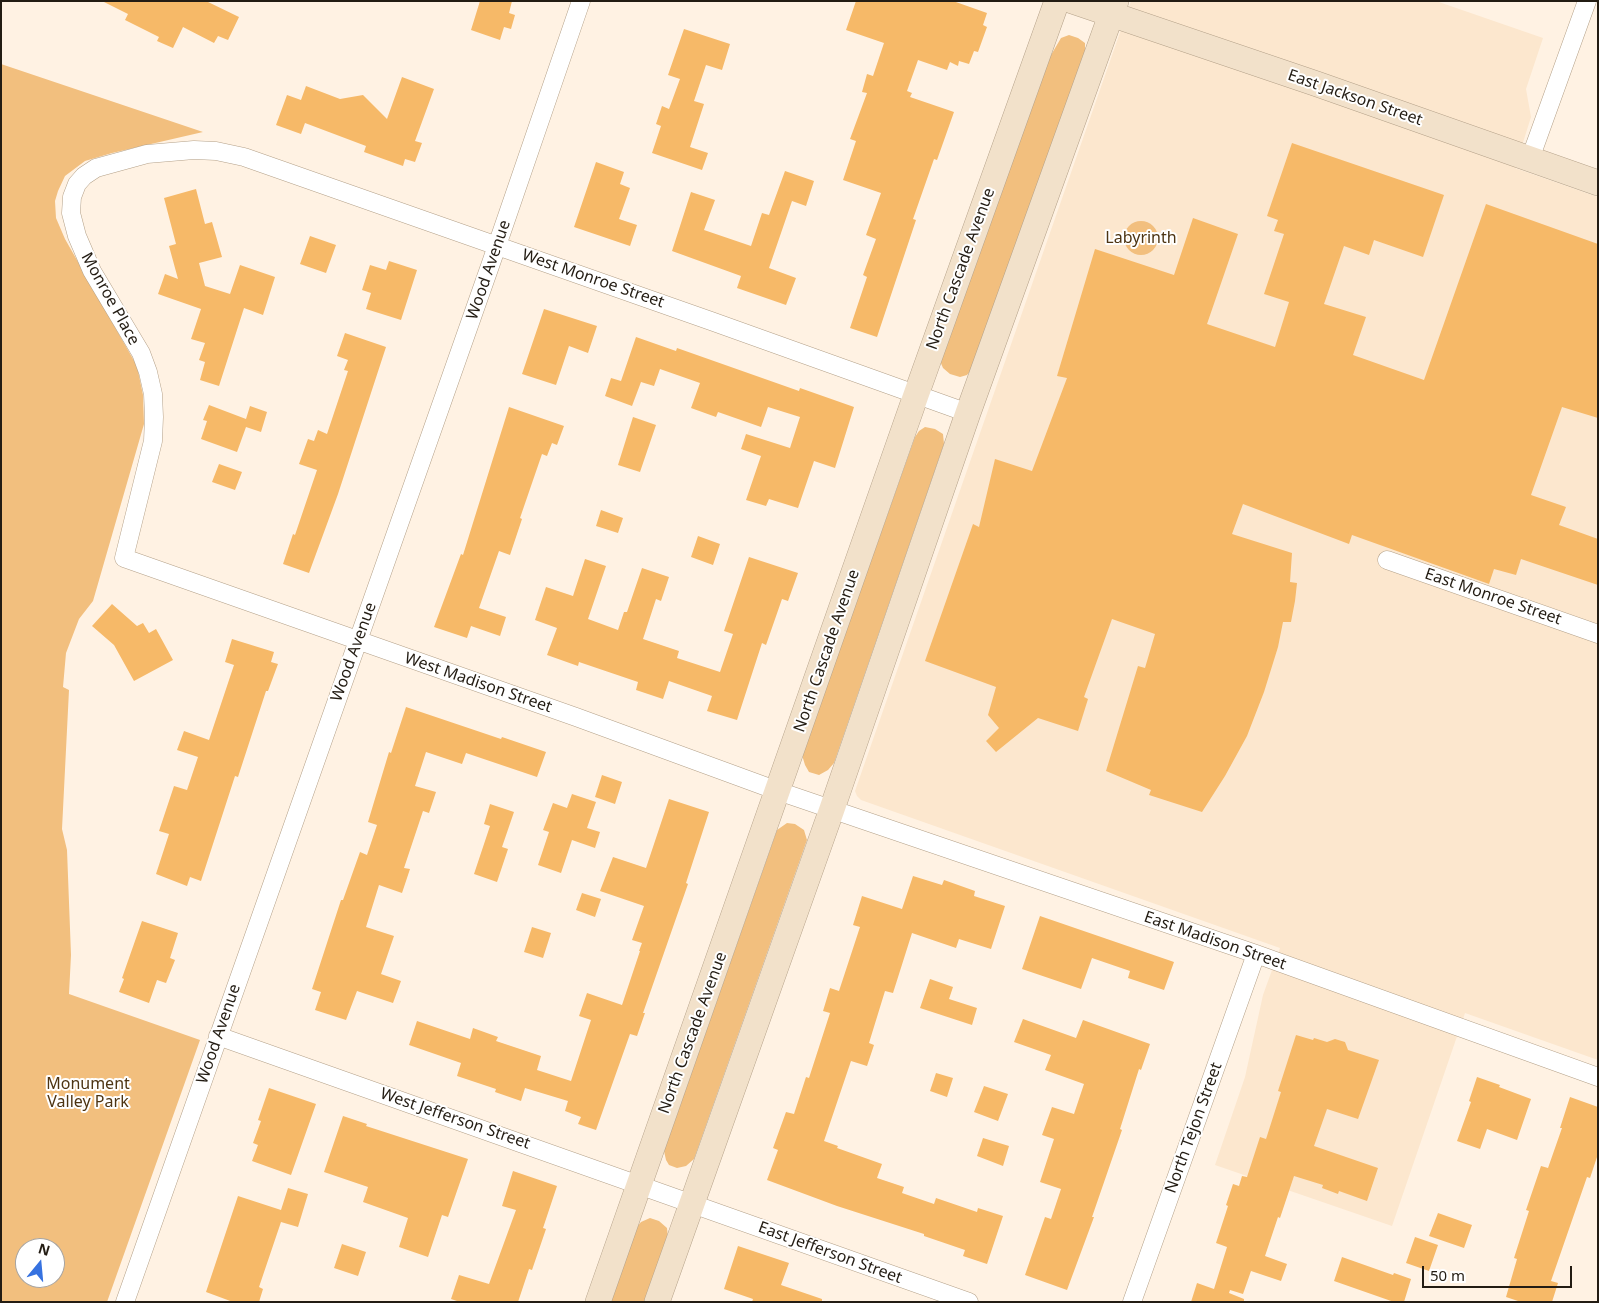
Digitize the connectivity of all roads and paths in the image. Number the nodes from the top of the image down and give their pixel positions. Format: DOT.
graph roads {
  1 [pos="580,1"];
  2 [pos="1058,1"];
  3 [pos="1072,1"];
  4 [pos="1587,1"];
  5 [pos="1111,6"];
  6 [pos="216,151"];
  7 [pos="1530,159"];
  8 [pos="1598,183"];
  9 [pos="497,246"];
  10 [pos="916,395"];
  11 [pos="968,413"];
  12 [pos="124,558"];
  13 [pos="1387,560"];
  14 [pos="1598,634"];
  15 [pos="358,641"];
  16 [pos="778,791"];
  17 [pos="832,809"];
  18 [pos="1256,954"];
  19 [pos="218,1036"];
  20 [pos="1598,1077"];
  21 [pos="639,1184"];
  22 [pos="692,1203"];
  23 [pos="125,1302"];
  24 [pos="598,1302"];
  25 [pos="657,1302"];
  26 [pos="969,1302"];
  27 [pos="1132,1302"];
  1 -- 9 [label="street, Wood Avenue"];
  2 -- 10 [label="main road, North Cascade Avenue"];
  3 -- 5 [label="main road, East Jackson Street"];
  4 -- 7 [label="street"];
  5 -- 7 [label="main road, East Jackson Street"];
  5 -- 11 [label="main road"];
  6 -- 9 [label="street, West Monroe Street"];
  6 -- 12 [label="street, Monroe Place"];
  7 -- 8 [label="main road, East Jackson Street"];
  9 -- 10 [label="street, West Monroe Street"];
  9 -- 15 [label="street, Wood Avenue"];
  10 -- 11 [label="street, West Monroe Street"];
  10 -- 16 [label="main road, North Cascade Avenue"];
  11 -- 17 [label="main road"];
  12 -- 15 [label="street, West Madison Street"];
  13 -- 14 [label="street, East Monroe Street"];
  15 -- 16 [label="street, West Madison Street"];
  15 -- 19 [label="street, Wood Avenue"];
  16 -- 17 [label="street, West Madison Street"];
  16 -- 21 [label="main road, North Cascade Avenue"];
  17 -- 18 [label="street, East Madison Street"];
  17 -- 22 [label="main road"];
  18 -- 20 [label="street, East Madison Street"];
  18 -- 27 [label="street, North Tejon Street"];
  19 -- 21 [label="street, West Jefferson Street"];
  19 -- 23 [label="street, Wood Avenue"];
  21 -- 22 [label="street, West Jefferson Street"];
  21 -- 24 [label="main road, North Cascade Avenue"];
  22 -- 25 [label="main road"];
  22 -- 26 [label="street, East Jefferson Street"];
}
